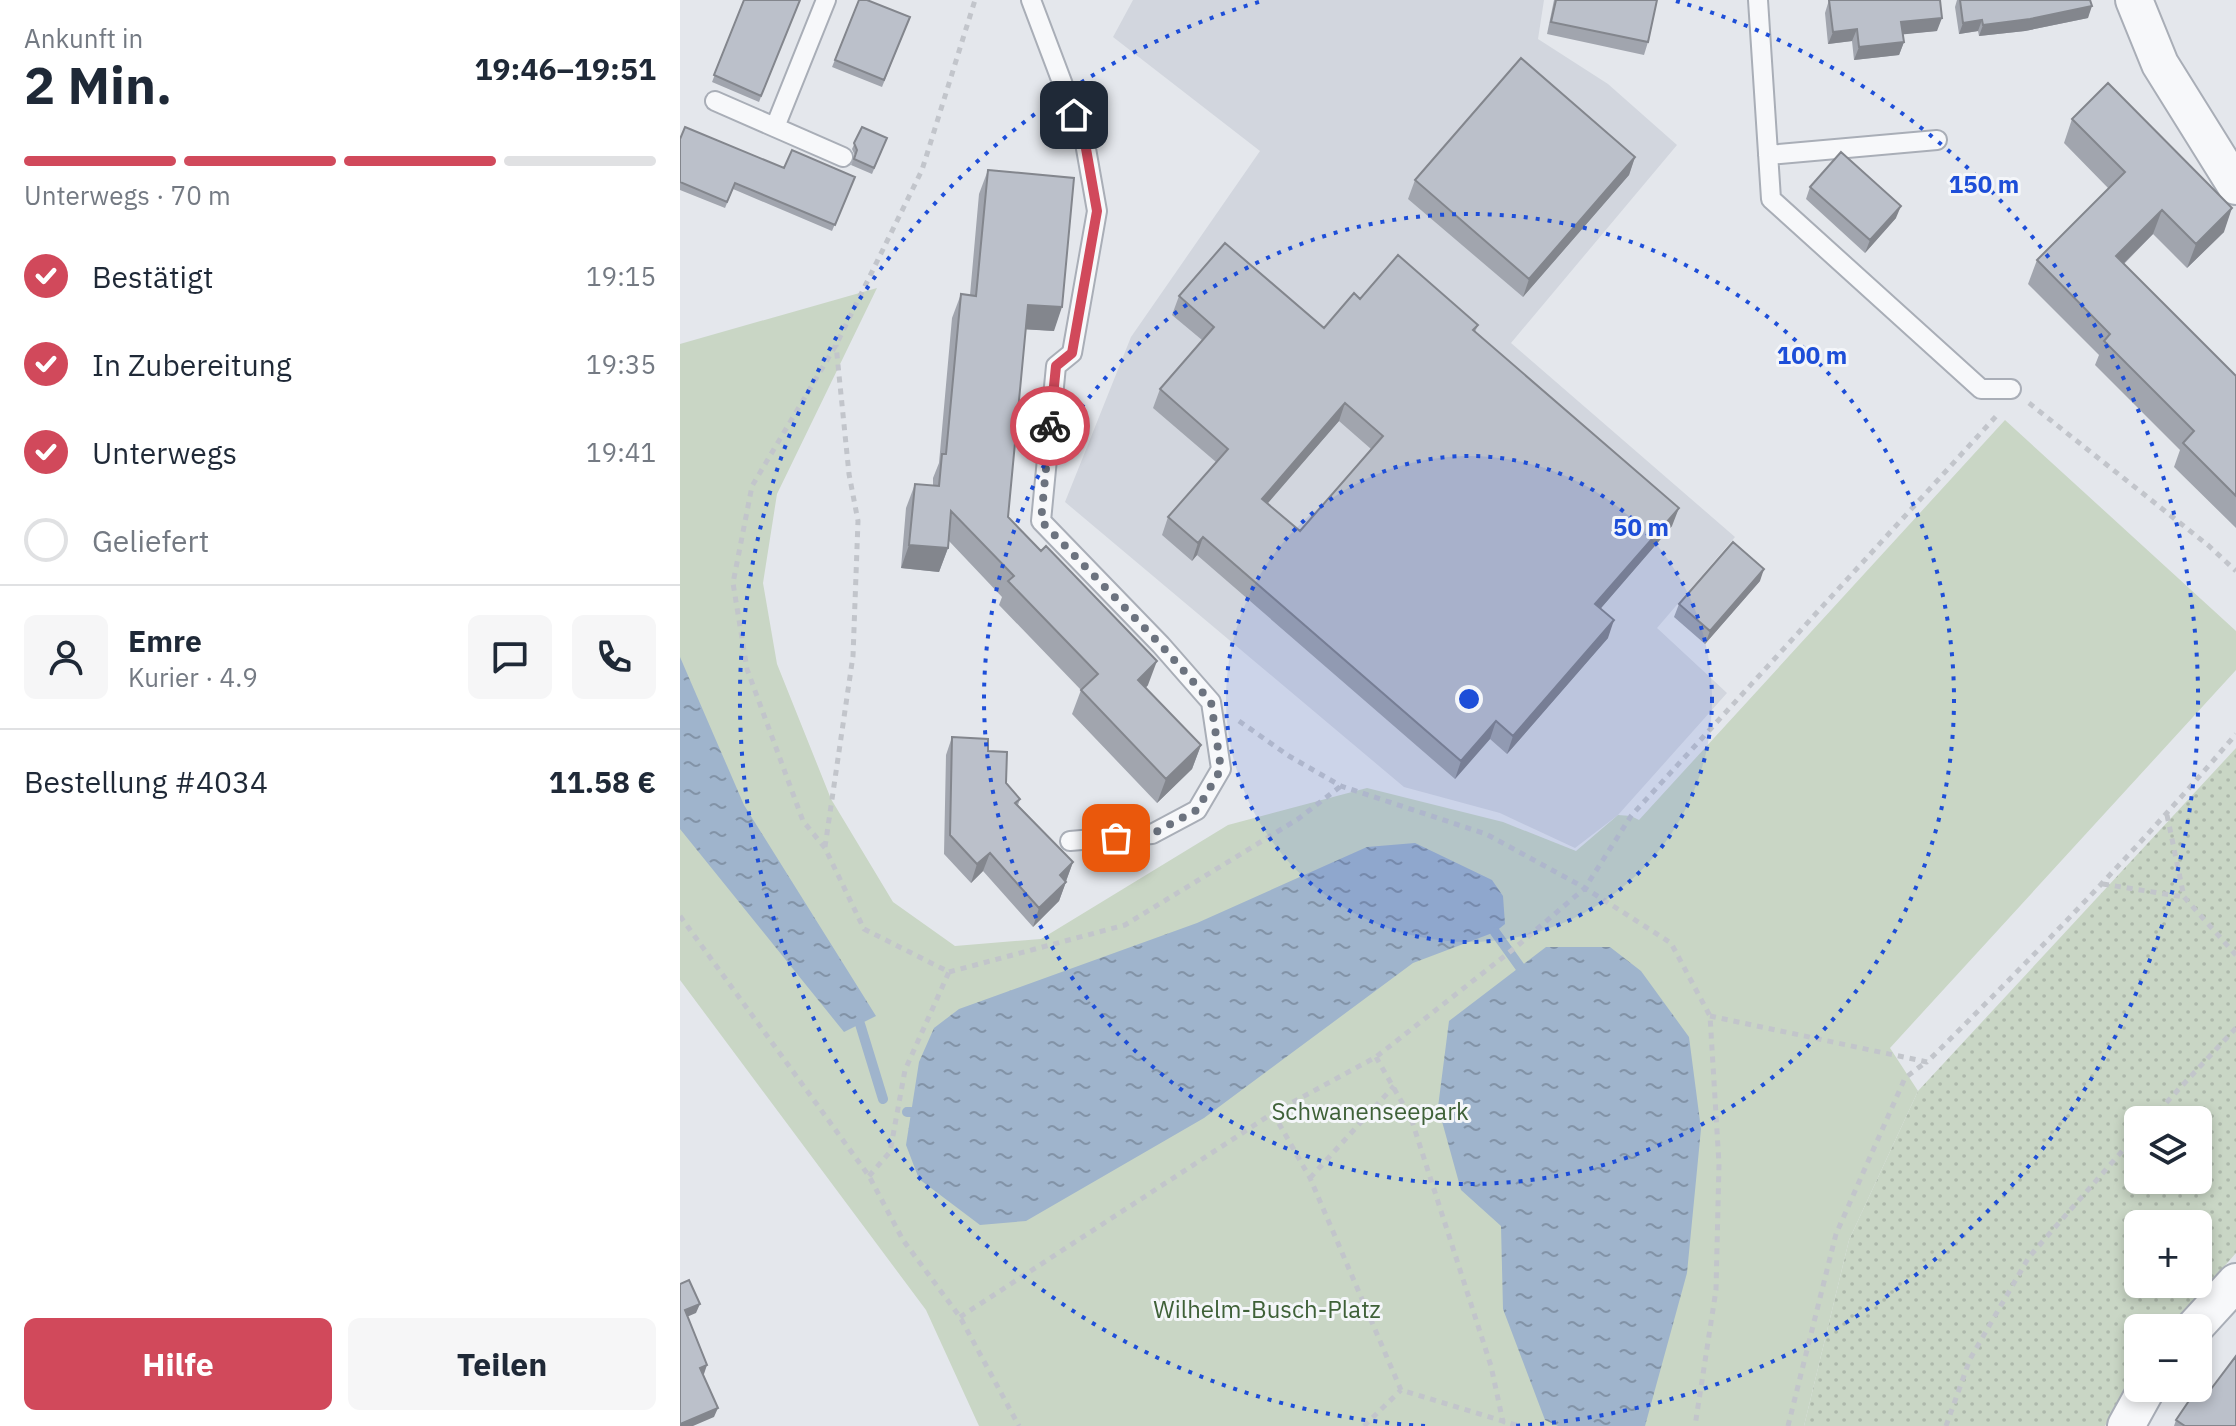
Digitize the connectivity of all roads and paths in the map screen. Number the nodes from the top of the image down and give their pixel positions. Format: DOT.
graph roads {
  1 [pos="826,0"];
  2 [pos="975,0"];
  3 [pos="1031,0"];
  4 [pos="1758,0"];
  5 [pos="2134,0"];
  6 [pos="715,101"];
  7 [pos="775,127"];
  8 [pos="1937,140"];
  9 [pos="1768,155"];
  10 [pos="843,157"];
  11 [pos="2236,186"];
  12 [pos="836,345"];
  13 [pos="2011,389"];
  14 [pos="2236,571"];
  15 [pos="1211,702"];
  16 [pos="2236,734"];
  17 [pos="1341,786"];
  18 [pos="2167,815"];
  19 [pos="1070,841"];
  20 [pos="825,848"];
  21 [pos="2103,884"];
  22 [pos="1585,888"];
  23 [pos="2184,897"];
  24 [pos="680,916"];
  25 [pos="2236,955"];
  26 [pos="949,972"];
  27 [pos="1710,1016"];
  28 [pos="2236,1028"];
  29 [pos="1376,1057"];
  30 [pos="1927,1062"];
  31 [pos="1394,1086"];
  32 [pos="2163,1106"];
  33 [pos="1273,1113"];
  34 [pos="2124,1149"];
  35 [pos="869,1176"];
  36 [pos="1310,1178"];
  37 [pos="2236,1282"];
  38 [pos="2207,1314"];
  39 [pos="960,1317"];
  40 [pos="1401,1390"];
  41 [pos="2139,1402"];
  42 [pos="1502,1424"];
  43 [pos="1019,1426"];
  44 [pos="1364,1426"];
  45 [pos="1519,1426"];
  46 [pos="1695,1426"];
  47 [pos="1788,1426"];
  48 [pos="1946,1426"];
  49 [pos="2126,1426"];
  1 -- 7 [label="lane"];
  2 -- 12 [label="path"];
  3 -- 15 [label="lane"];
  4 -- 9 [label="lane"];
  5 -- 11 [label="street"];
  6 -- 7 [label="lane"];
  7 -- 10 [label="lane"];
  8 -- 9 [label="lane"];
  9 -- 13 [label="lane"];
  12 -- 20 [label="path"];
  12 -- 20 [label="path"];
  13 -- 14 [label="path"];
  13 -- 22 [label="path"];
  15 -- 17 [label="path"];
  15 -- 19 [label="lane"];
  16 -- 18 [label="path"];
  17 -- 22 [label="path"];
  17 -- 26 [label="path"];
  18 -- 21 [label="path"];
  18 -- 23 [label="path"];
  20 -- 26 [label="path"];
  21 -- 23 [label="path"];
  21 -- 30 [label="path"];
  22 -- 27 [label="path"];
  22 -- 29 [label="path"];
  23 -- 25 [label="path"];
  24 -- 35 [label="path"];
  26 -- 35 [label="path"];
  27 -- 30 [label="path"];
  27 -- 46 [label="path"];
  28 -- 32 [label="path"];
  29 -- 31 [label="path"];
  29 -- 33 [label="path"];
  30 -- 47 [label="path"];
  31 -- 36 [label="path"];
  31 -- 42 [label="path"];
  33 -- 36 [label="path"];
  33 -- 39 [label="path"];
  34 -- 48 [label="path"];
  35 -- 39 [label="path"];
  36 -- 40 [label="path"];
  37 -- 38 [label="street"];
  39 -- 43 [label="path"];
  40 -- 42 [label="path"];
  40 -- 44 [label="path"];
  41 -- 49 [label="street"];
  42 -- 45 [label="path"];
}
